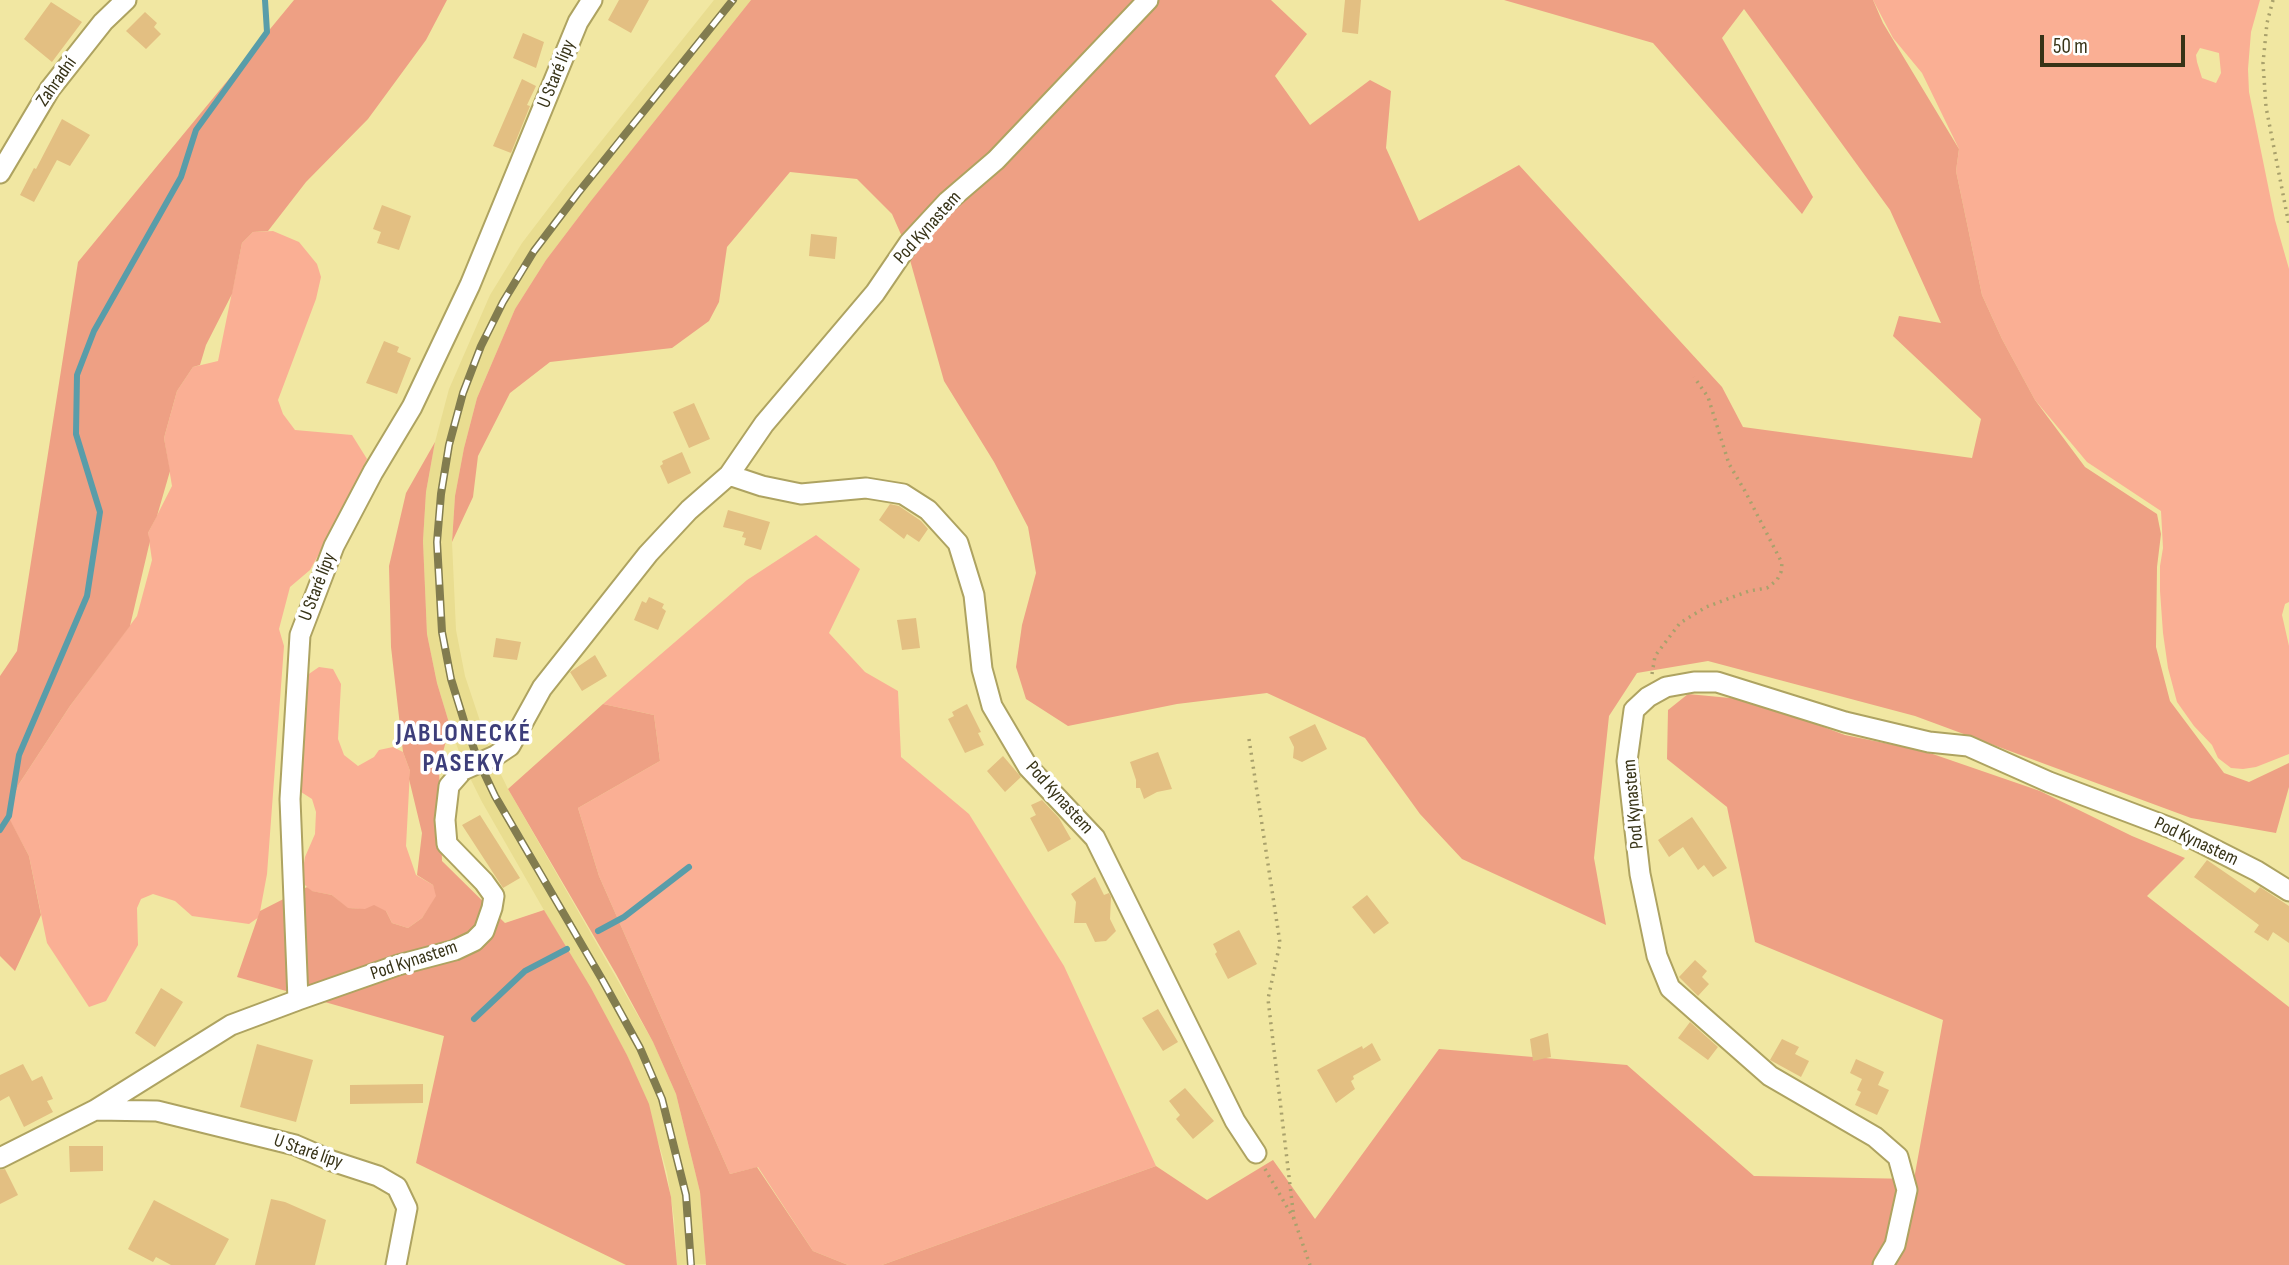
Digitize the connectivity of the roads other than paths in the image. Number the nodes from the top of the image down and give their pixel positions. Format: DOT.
graph roads {
  1 [pos="126,0"];
  2 [pos="592,0"];
  3 [pos="1148,0"];
  4 [pos="0,173"];
  5 [pos="729,475"];
  6 [pos="2289,891"];
  7 [pos="298,1000"];
  8 [pos="95,1110"];
  9 [pos="1256,1153"];
  10 [pos="0,1158"];
  11 [pos="396,1265"];
  12 [pos="1883,1265"];
  1 -- 4 [label="street, Zahradní"];
  2 -- 7 [label="street, U Staré lípy"];
  3 -- 5 [label="street, Pod Kynastem"];
  5 -- 7 [label="street, Pod Kynastem, bridge"];
  5 -- 9 [label="street, Pod Kynastem"];
  6 -- 12 [label="street, Pod Kynastem"];
  7 -- 8 [label="street, U Staré lípy"];
  8 -- 10 [label="street, U Staré lípy"];
  8 -- 11 [label="street, U Staré lípy"];
}
